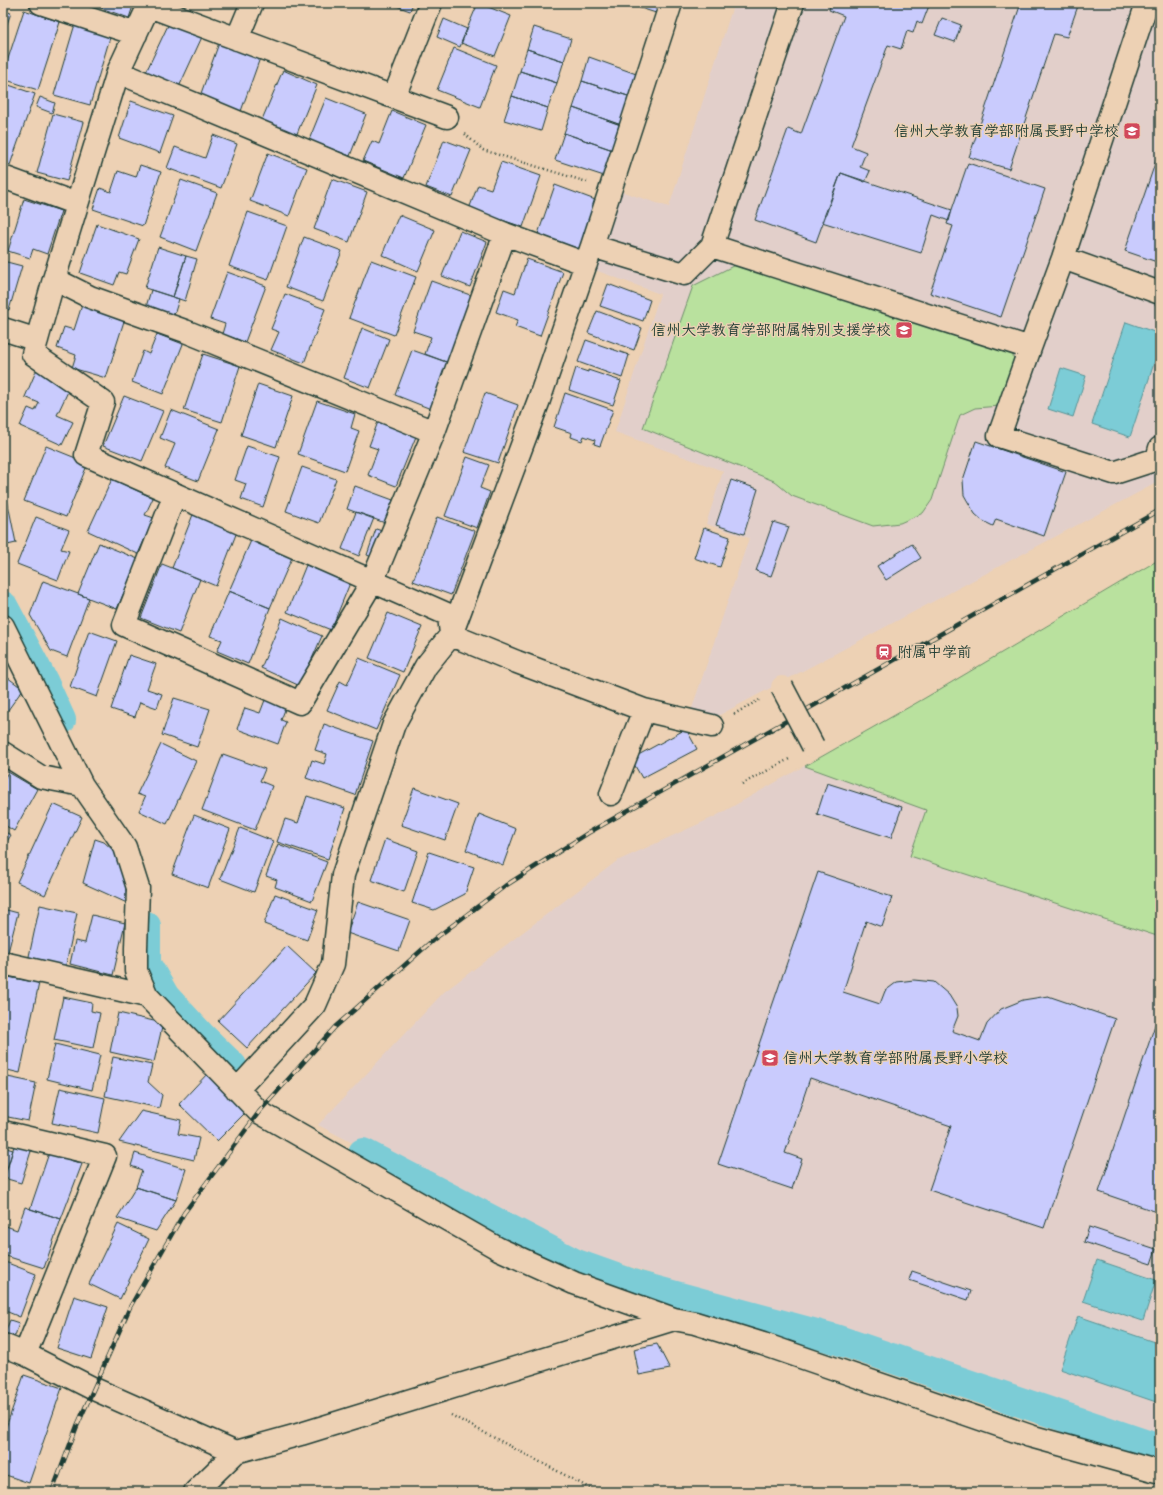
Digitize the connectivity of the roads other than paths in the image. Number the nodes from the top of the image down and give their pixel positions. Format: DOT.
graph roads {
  1 [pos="41,3"];
  2 [pos="252,3"];
  3 [pos="431,3"];
  4 [pos="671,3"];
  5 [pos="793,3"];
  6 [pos="1147,3"];
  7 [pos="149,4"];
  8 [pos="136,34"];
  9 [pos="237,39"];
  10 [pos="118,72"];
  11 [pos="394,97"];
  12 [pos="447,117"];
  13 [pos="3,178"];
  14 [pos="77,204"];
  15 [pos="505,234"];
  16 [pos="712,246"];
  17 [pos="589,255"];
  18 [pos="1063,258"];
  19 [pos="54,279"];
  20 [pos="1160,293"];
  21 [pos="3,328"];
  22 [pos="37,340"];
  23 [pos="1030,348"];
  24 [pos="434,432"];
  25 [pos="1160,448"];
  26 [pos="175,494"];
  27 [pos="372,582"];
  28 [pos="3,626"];
  29 [pos="451,635"];
  30 [pos="782,686"];
  31 [pos="644,710"];
  32 [pos="712,726"];
  33 [pos="813,746"];
  34 [pos="3,753"];
  35 [pos="82,785"];
  36 [pos="611,794"];
  37 [pos="3,963"];
  38 [pos="147,996"];
  39 [pos="237,1090"];
  40 [pos="3,1132"];
  41 [pos="674,1319"];
  42 [pos="3,1345"];
  43 [pos="25,1354"];
  44 [pos="236,1452"];
  45 [pos="1160,1472"];
  46 [pos="195,1492"];
  1 -- 8 [label="street"];
  2 -- 9 [label="street"];
  3 -- 11 [label="street"];
  4 -- 17 [label="street"];
  5 -- 16 [label="street"];
  6 -- 18 [label="street"];
  7 -- 8 [label="street"];
  7 -- 9 [label="street"];
  8 -- 10 [label="street"];
  9 -- 11 [label="street"];
  10 -- 14 [label="street"];
  10 -- 15 [label="street"];
  11 -- 12 [label="street"];
  13 -- 14 [label="street"];
  14 -- 19 [label="street"];
  15 -- 17 [label="street"];
  15 -- 24 [label="street"];
  16 -- 17 [label="street"];
  16 -- 23 [label="street"];
  17 -- 29 [label="street"];
  18 -- 20 [label="street"];
  18 -- 23 [label="street"];
  19 -- 22 [label="street"];
  19 -- 24 [label="street"];
  21 -- 22 [label="street"];
  22 -- 26 [label="street"];
  23 -- 25 [label="street"];
  24 -- 27 [label="street"];
  26 -- 27 [label="street"];
  26 -- 27 [label="street"];
  27 -- 29 [label="street"];
  28 -- 35 [label="street"];
  29 -- 31 [label="street"];
  29 -- 39 [label="street"];
  30 -- 33 [label="street, bridge"];
  31 -- 32 [label="street"];
  31 -- 36 [label="street"];
  34 -- 35 [label="street"];
  35 -- 38 [label="street"];
  37 -- 38 [label="street"];
  38 -- 39 [label="street"];
  39 -- 41 [label="street"];
  40 -- 43 [label="street"];
  41 -- 44 [label="street"];
  41 -- 45 [label="street"];
  42 -- 43 [label="street"];
  43 -- 44 [label="street"];
  44 -- 46 [label="street"];
}
